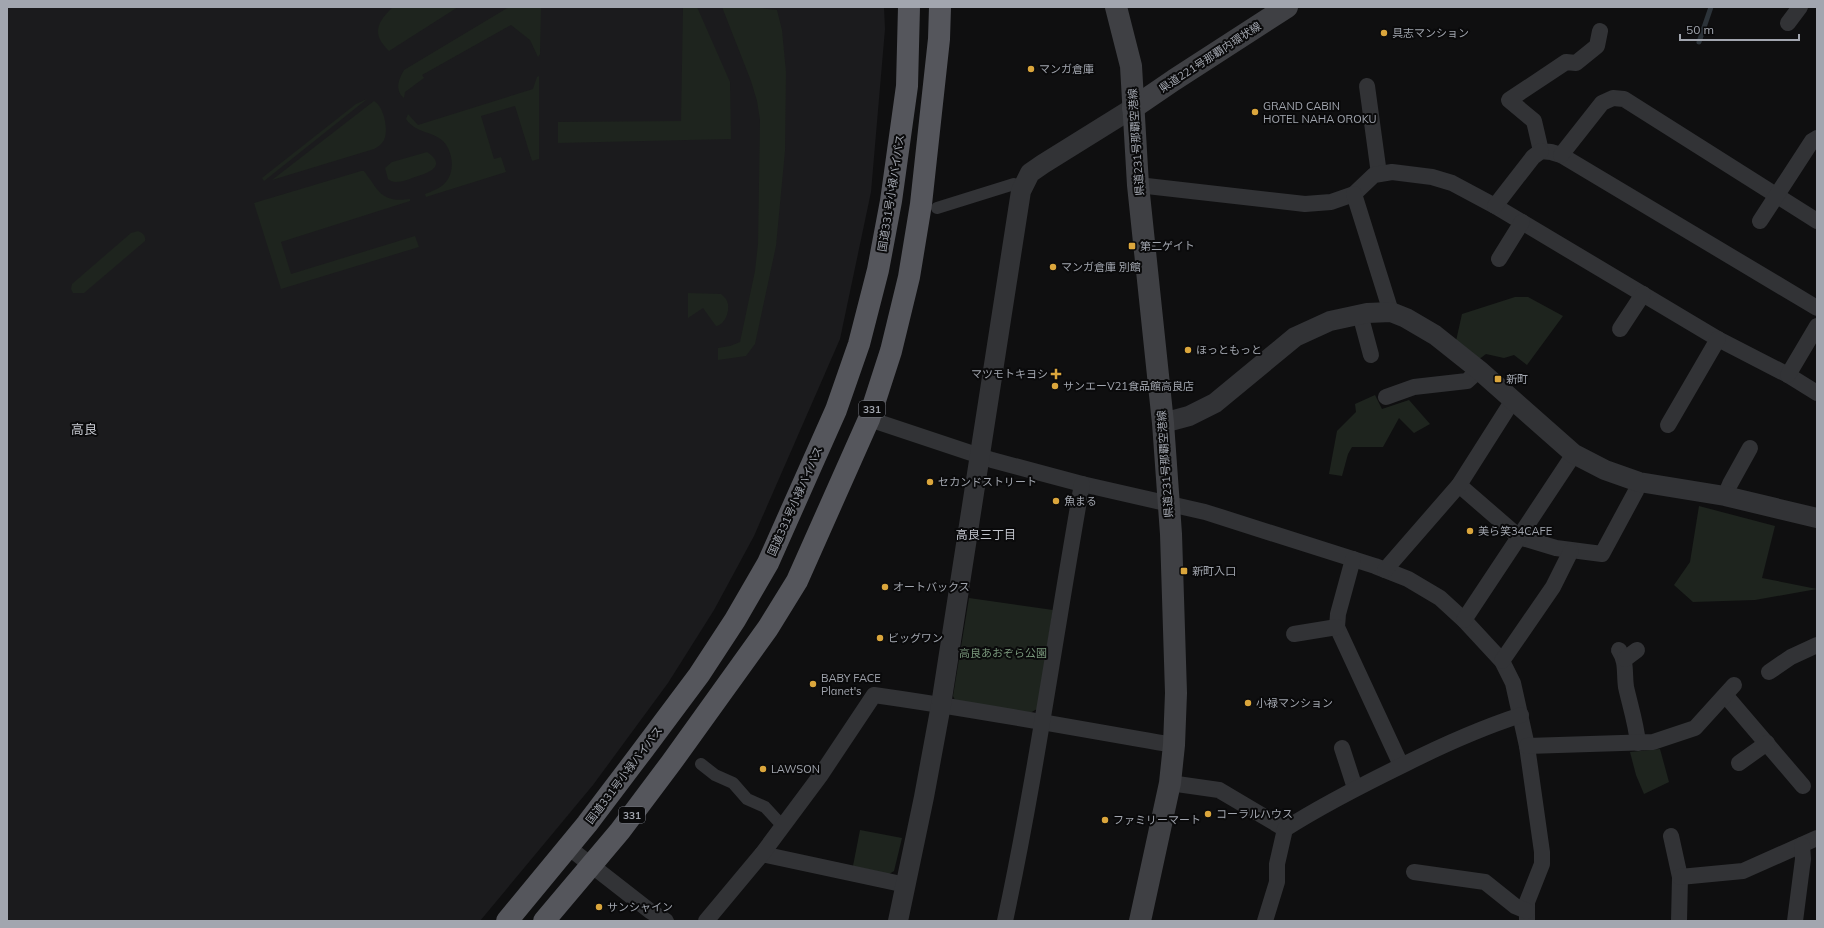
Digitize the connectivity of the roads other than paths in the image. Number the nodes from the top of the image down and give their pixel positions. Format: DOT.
graph roads {
  1 [pos="909,7"];
  2 [pos="940,7"];
  3 [pos="1116,7"];
  4 [pos="1287,7"];
  5 [pos="1800,7"];
  6 [pos="1788,23"];
  7 [pos="1600,31"];
  8 [pos="1367,86"];
  9 [pos="1133,108"];
  10 [pos="1817,138"];
  11 [pos="1541,151"];
  12 [pos="1561,155"];
  13 [pos="1379,174"];
  14 [pos="1014,184"];
  15 [pos="1138,185"];
  16 [pos="1354,194"];
  17 [pos="1777,195"];
  18 [pos="1495,206"];
  19 [pos="937,208"];
  20 [pos="1760,221"];
  21 [pos="1817,221"];
  22 [pos="1522,222"];
  23 [pos="1499,259"];
  24 [pos="1643,294"];
  25 [pos="1817,308"];
  26 [pos="1391,312"];
  27 [pos="1360,314"];
  28 [pos="1817,326"];
  29 [pos="1620,329"];
  30 [pos="1718,339"];
  31 [pos="1371,355"];
  32 [pos="1479,370"];
  33 [pos="1788,375"];
  34 [pos="1817,393"];
  35 [pos="1386,397"];
  36 [pos="1513,400"];
  37 [pos="869,419"];
  38 [pos="1163,422"];
  39 [pos="1668,425"];
  40 [pos="1750,448"];
  41 [pos="1574,454"];
  42 [pos="980,456"];
  43 [pos="1639,482"];
  44 [pos="1082,484"];
  45 [pos="1459,484"];
  46 [pos="1725,496"];
  47 [pos="1169,504"];
  48 [pos="1817,518"];
  49 [pos="1519,537"];
  50 [pos="1571,551"];
  51 [pos="1353,559"];
  52 [pos="1385,570"];
  53 [pos="1464,620"];
  54 [pos="1337,627"];
  55 [pos="1294,634"];
  56 [pos="1817,645"];
  57 [pos="1627,653"];
  58 [pos="1502,661"];
  59 [pos="1769,672"];
  60 [pos="941,704"];
  61 [pos="1521,715"];
  62 [pos="1043,724"];
  63 [pos="1638,743"];
  64 [pos="1767,743"];
  65 [pos="1174,745"];
  66 [pos="1527,746"];
  67 [pos="1342,748"];
  68 [pos="1739,763"];
  69 [pos="701,764"];
  70 [pos="1401,765"];
  71 [pos="1170,783"];
  72 [pos="1803,786"];
  73 [pos="1355,788"];
  74 [pos="784,824"];
  75 [pos="1285,829"];
  76 [pos="1671,836"];
  77 [pos="1817,838"];
  78 [pos="1802,845"];
  79 [pos="568,847"];
  80 [pos="762,854"];
  81 [pos="592,865"];
  82 [pos="1414,872"];
  83 [pos="1680,877"];
  84 [pos="906,885"];
  85 [pos="1527,916"];
  86 [pos="507,921"];
  87 [pos="544,921"];
  88 [pos="666,921"];
  89 [pos="706,921"];
  90 [pos="898,921"];
  91 [pos="1005,921"];
  92 [pos="1140,921"];
  93 [pos="1265,921"];
  94 [pos="1678,921"];
  95 [pos="1795,921"];
  1 -- 79 [label="highway, 国道331号小禄バイパス / 331"];
  2 -- 37 [label="highway, 331"];
  3 -- 9 [label="main road, 県道231号那覇空港線"];
  4 -- 9 [label="main road, 県道221号那覇内環状線"];
  5 -- 6 [label="street"];
  7 -- 11 [label="street"];
  8 -- 13 [label="street"];
  9 -- 15 [label="main road, 県道231号那覇空港線"];
  9 -- 42 [label="street"];
  10 -- 17 [label="street"];
  11 -- 12 [label="street"];
  11 -- 18 [label="street"];
  12 -- 17 [label="street"];
  12 -- 25 [label="street"];
  13 -- 16 [label="street"];
  13 -- 18 [label="street"];
  14 -- 19 [label="street"];
  15 -- 16 [label="street"];
  15 -- 38 [label="main road, 県道231号那覇空港線"];
  16 -- 26 [label="street"];
  17 -- 20 [label="street"];
  17 -- 21 [label="street"];
  18 -- 22 [label="street"];
  22 -- 23 [label="street"];
  22 -- 24 [label="street"];
  24 -- 29 [label="street"];
  24 -- 30 [label="street"];
  26 -- 27 [label="street"];
  26 -- 32 [label="street"];
  27 -- 31 [label="street"];
  27 -- 38 [label="street"];
  28 -- 33 [label="street"];
  30 -- 33 [label="street"];
  30 -- 39 [label="street"];
  32 -- 35 [label="street"];
  32 -- 36 [label="street"];
  33 -- 34 [label="street"];
  36 -- 41 [label="street"];
  36 -- 45 [label="street"];
  37 -- 42 [label="street"];
  37 -- 81 [label="highway, 331"];
  38 -- 47 [label="main road, 県道231号那覇空港線"];
  40 -- 46 [label="street"];
  41 -- 43 [label="street"];
  41 -- 49 [label="street"];
  42 -- 44 [label="street"];
  42 -- 60 [label="street"];
  43 -- 46 [label="street"];
  43 -- 50 [label="street"];
  44 -- 47 [label="street"];
  44 -- 62 [label="street"];
  45 -- 49 [label="street"];
  45 -- 52 [label="street"];
  46 -- 48 [label="street"];
  47 -- 51 [label="street"];
  47 -- 65 [label="main road, 県道231号那覇空港線"];
  49 -- 50 [label="street"];
  49 -- 53 [label="street"];
  50 -- 58 [label="street"];
  51 -- 52 [label="street"];
  51 -- 54 [label="street"];
  52 -- 53 [label="street"];
  53 -- 58 [label="street"];
  54 -- 55 [label="street"];
  54 -- 70 [label="street"];
  56 -- 59 [label="street"];
  57 -- 63 [label="street"];
  58 -- 61 [label="street"];
  60 -- 62 [label="street"];
  60 -- 74 [label="street"];
  60 -- 84 [label="street"];
  61 -- 66 [label="street"];
  61 -- 70 [label="street"];
  62 -- 65 [label="street"];
  62 -- 91 [label="street"];
  63 -- 64 [label="street"];
  63 -- 66 [label="street"];
  64 -- 68 [label="street"];
  64 -- 72 [label="street"];
  65 -- 71 [label="main road, 県道231号那覇空港線"];
  66 -- 85 [label="street"];
  67 -- 73 [label="street"];
  69 -- 74 [label="street"];
  70 -- 73 [label="street"];
  71 -- 75 [label="street"];
  71 -- 92 [label="main road, 県道231号那覇空港線"];
  73 -- 75 [label="street"];
  74 -- 80 [label="street"];
  75 -- 93 [label="street"];
  76 -- 83 [label="street"];
  77 -- 78 [label="street"];
  78 -- 83 [label="street"];
  78 -- 95 [label="street"];
  79 -- 81 [label="street"];
  79 -- 86 [label="highway, 国道331号小禄バイパス / 331"];
  80 -- 84 [label="street"];
  80 -- 89 [label="street"];
  81 -- 87 [label="highway, 331"];
  81 -- 88 [label="street"];
  82 -- 85 [label="street"];
  83 -- 94 [label="street"];
  84 -- 90 [label="street"];
}
